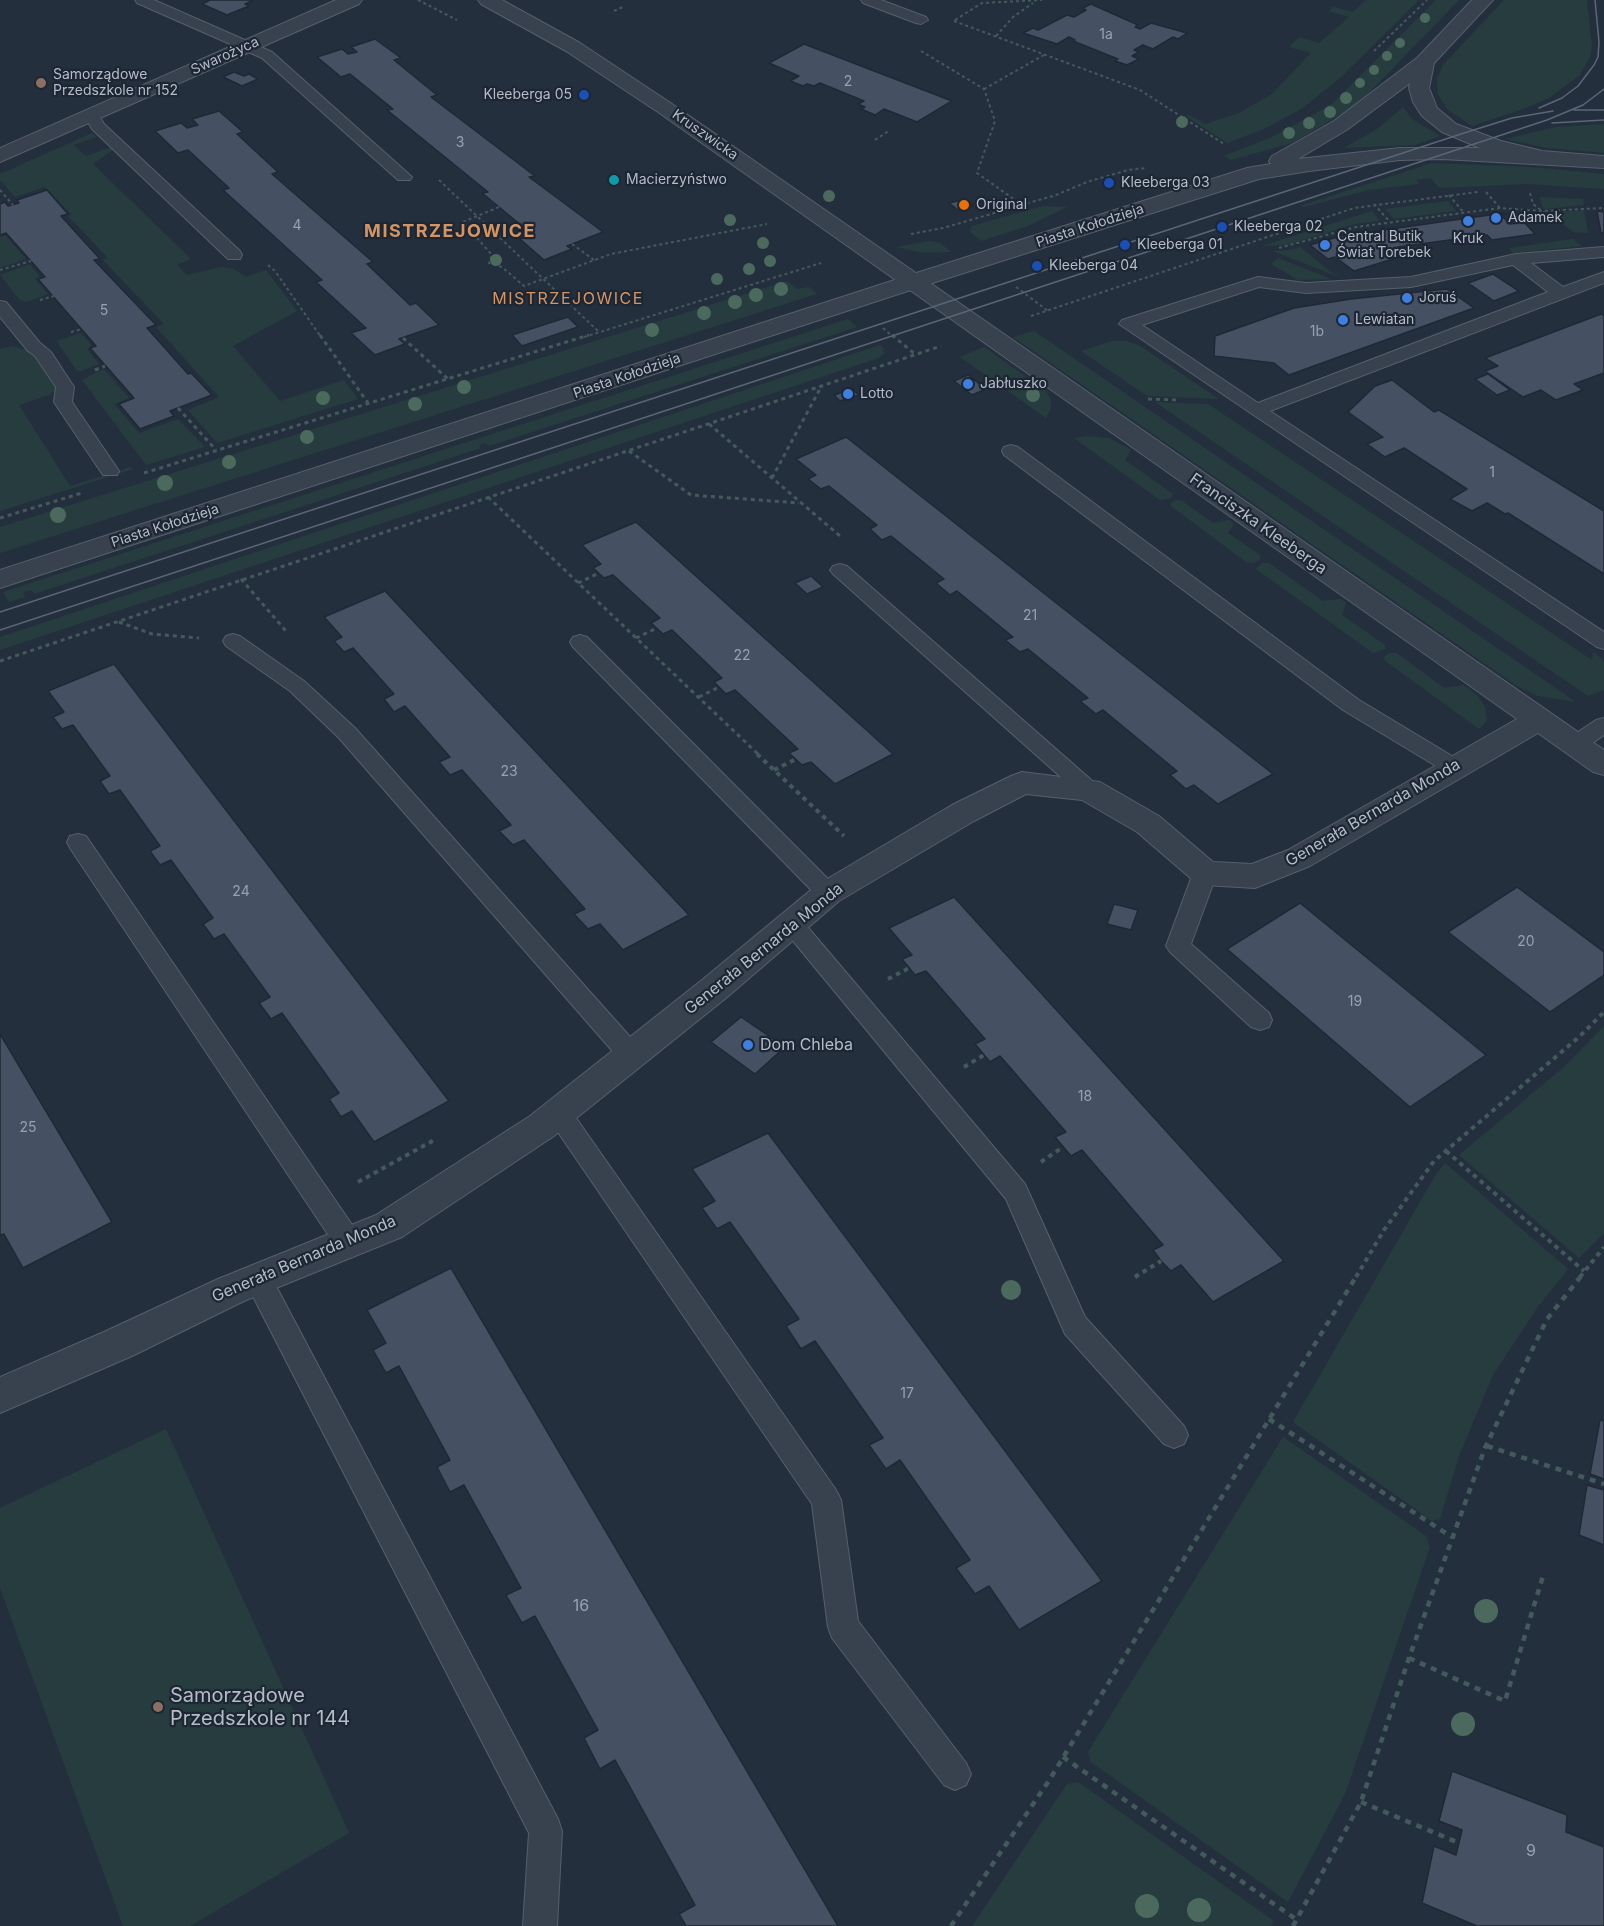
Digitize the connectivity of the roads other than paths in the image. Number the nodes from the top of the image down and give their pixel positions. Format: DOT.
graph roads {
  1 [pos="142,0"];
  2 [pos="352,0"];
  3 [pos="488,0"];
  4 [pos="868,0"];
  5 [pos="1483,0"];
  6 [pos="921,20"];
  7 [pos="247,46"];
  8 [pos="1424,62"];
  9 [pos="93,115"];
  10 [pos="0,156"];
  11 [pos="1542,157"];
  12 [pos="1604,162"];
  13 [pos="1255,173"];
  14 [pos="404,177"];
  15 [pos="1604,252"];
  16 [pos="234,255"];
  17 [pos="1516,259"];
  18 [pos="1604,277"];
  19 [pos="915,281"];
  20 [pos="1560,292"];
  21 [pos="0,306"];
  22 [pos="1256,410"];
  23 [pos="1011,452"];
  24 [pos="110,471"];
  25 [pos="840,570"];
  26 [pos="0,579"];
  27 [pos="233,641"];
  28 [pos="579,642"];
  29 [pos="1604,642"];
  30 [pos="1538,720"];
  31 [pos="1604,725"];
  32 [pos="1574,745"];
  33 [pos="1604,765"];
  34 [pos="1454,767"];
  35 [pos="1089,789"];
  36 [pos="78,842"];
  37 [pos="1205,873"];
  38 [pos="828,893"];
  39 [pos="792,924"];
  40 [pos="1260,1020"];
  41 [pos="631,1055"];
  42 [pos="558,1112"];
  43 [pos="349,1243"];
  44 [pos="258,1279"];
  45 [pos="0,1395"];
  46 [pos="1174,1435"];
  47 [pos="955,1774"];
  48 [pos="540,1926"];
  1 -- 7 [label="lane"];
  2 -- 7 [label="street, Swarożyca"];
  3 -- 19 [label="street, Kruszwicka"];
  4 -- 6 [label="lane"];
  5 -- 8 [label="street, Piasta Kołodzieja"];
  7 -- 9 [label="street, Swarożyca"];
  7 -- 14 [label="lane"];
  8 -- 11 [label="street"];
  8 -- 13 [label="street, Piasta Kołodzieja"];
  9 -- 10 [label="street, Swarożyca"];
  9 -- 16 [label="lane"];
  11 -- 12 [label="street"];
  11 -- 13 [label="street, Piasta Kołodzieja"];
  13 -- 19 [label="street, Piasta Kołodzieja"];
  15 -- 17 [label="lane"];
  17 -- 20 [label="lane"];
  17 -- 22 [label="lane"];
  18 -- 20 [label="lane"];
  19 -- 26 [label="street, Piasta Kołodzieja"];
  19 -- 30 [label="street, Franciszka Kleeberga"];
  20 -- 22 [label="lane"];
  21 -- 24 [label="lane"];
  22 -- 29 [label="lane"];
  23 -- 34 [label="lane"];
  25 -- 35 [label="lane"];
  27 -- 41 [label="lane"];
  28 -- 38 [label="lane"];
  30 -- 32 [label="street, Franciszka Kleeberga"];
  30 -- 34 [label="street, Generała Bernarda Monda"];
  31 -- 32 [label="lane"];
  32 -- 33 [label="street, Franciszka Kleeberga"];
  34 -- 37 [label="street, Generała Bernarda Monda"];
  35 -- 37 [label="street, Generała Bernarda Monda"];
  35 -- 38 [label="street, Generała Bernarda Monda"];
  36 -- 43 [label="lane"];
  37 -- 40 [label="lane"];
  38 -- 39 [label="street, Generała Bernarda Monda"];
  39 -- 41 [label="street, Generała Bernarda Monda"];
  39 -- 46 [label="lane"];
  41 -- 42 [label="street, Generała Bernarda Monda"];
  42 -- 43 [label="street, Generała Bernarda Monda"];
  42 -- 47 [label="lane"];
  43 -- 44 [label="street, Generała Bernarda Monda"];
  44 -- 45 [label="street, Generała Bernarda Monda"];
  44 -- 48 [label="lane"];
}
